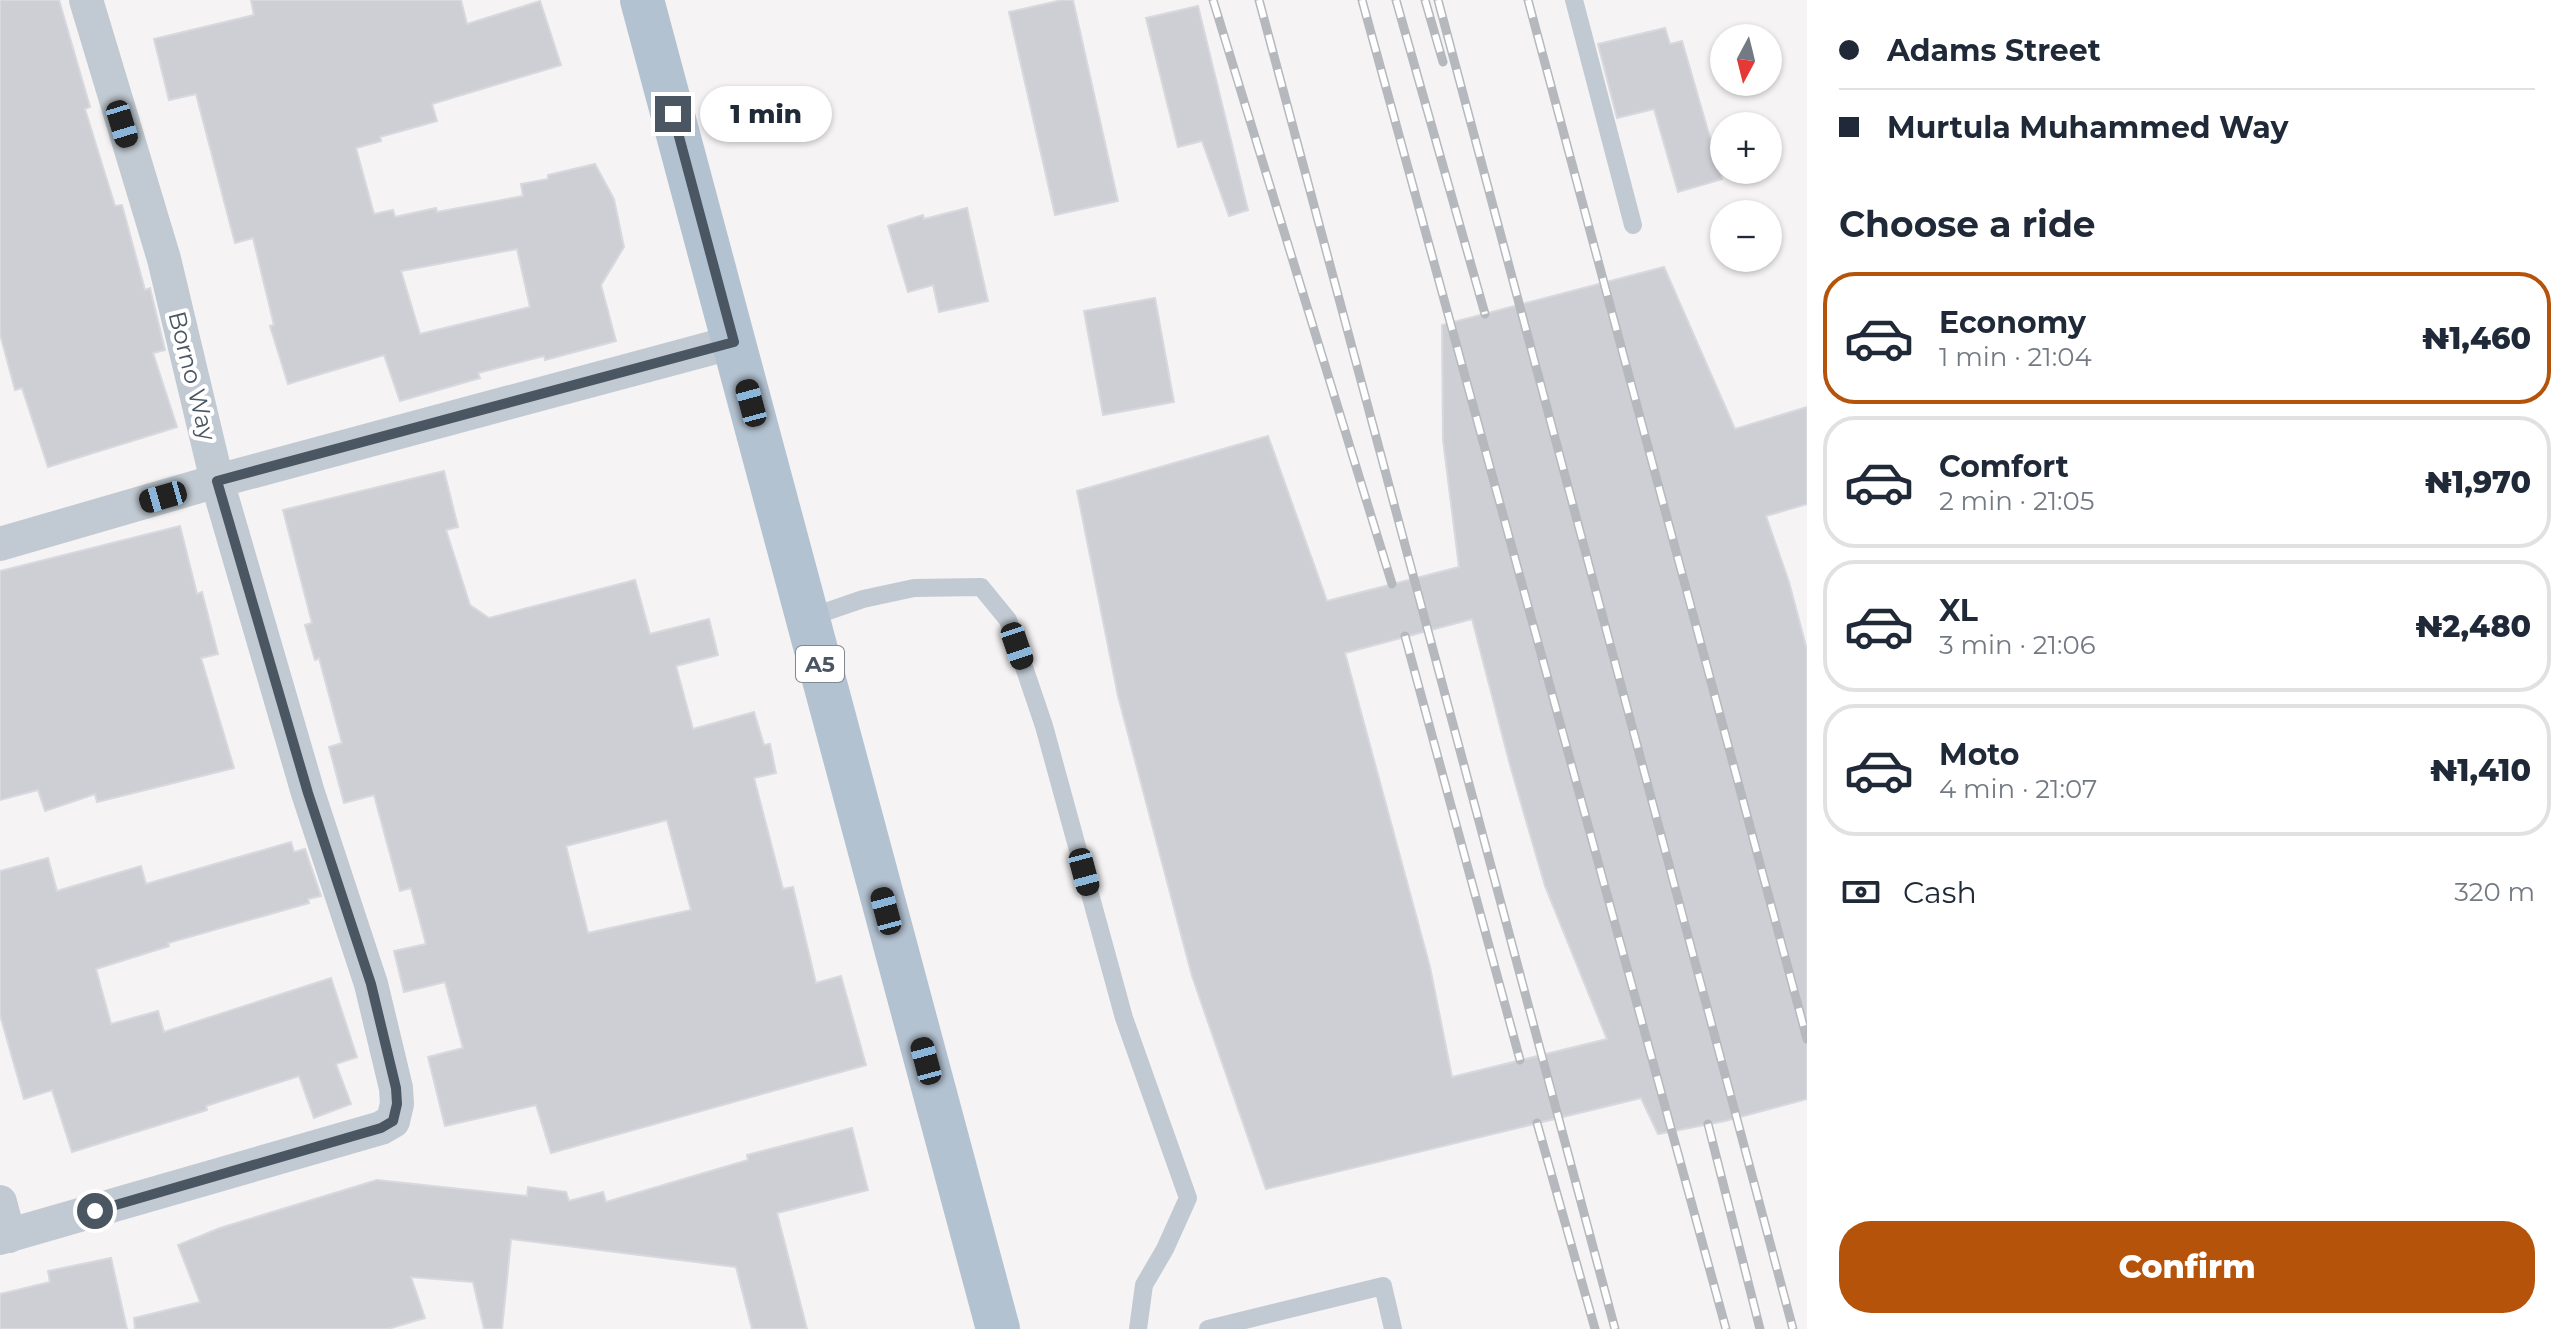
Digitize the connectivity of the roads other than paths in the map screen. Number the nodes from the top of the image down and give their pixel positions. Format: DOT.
graph roads {
  1 [pos="86,0"];
  2 [pos="642,0"];
  3 [pos="1574,0"];
  4 [pos="1633,225"];
  5 [pos="734,342"];
  6 [pos="217,481"];
  7 [pos="0,544"];
  8 [pos="808,618"];
  9 [pos="0,1202"];
  10 [pos="4,1237"];
  11 [pos="998,1329"];
  12 [pos="1138,1329"];
  13 [pos="1208,1329"];
  14 [pos="1393,1329"];
  1 -- 6 [label="street, Borno Way"];
  2 -- 5 [label="main road, A5"];
  3 -- 4 [label="lane"];
  5 -- 6 [label="street"];
  5 -- 8 [label="main road, A5"];
  6 -- 7 [label="street"];
  6 -- 10 [label="street, Borno Way"];
  8 -- 11 [label="main road, A5"];
  8 -- 12 [label="lane"];
  9 -- 10 [label="street"];
  13 -- 14 [label="lane"];
}
